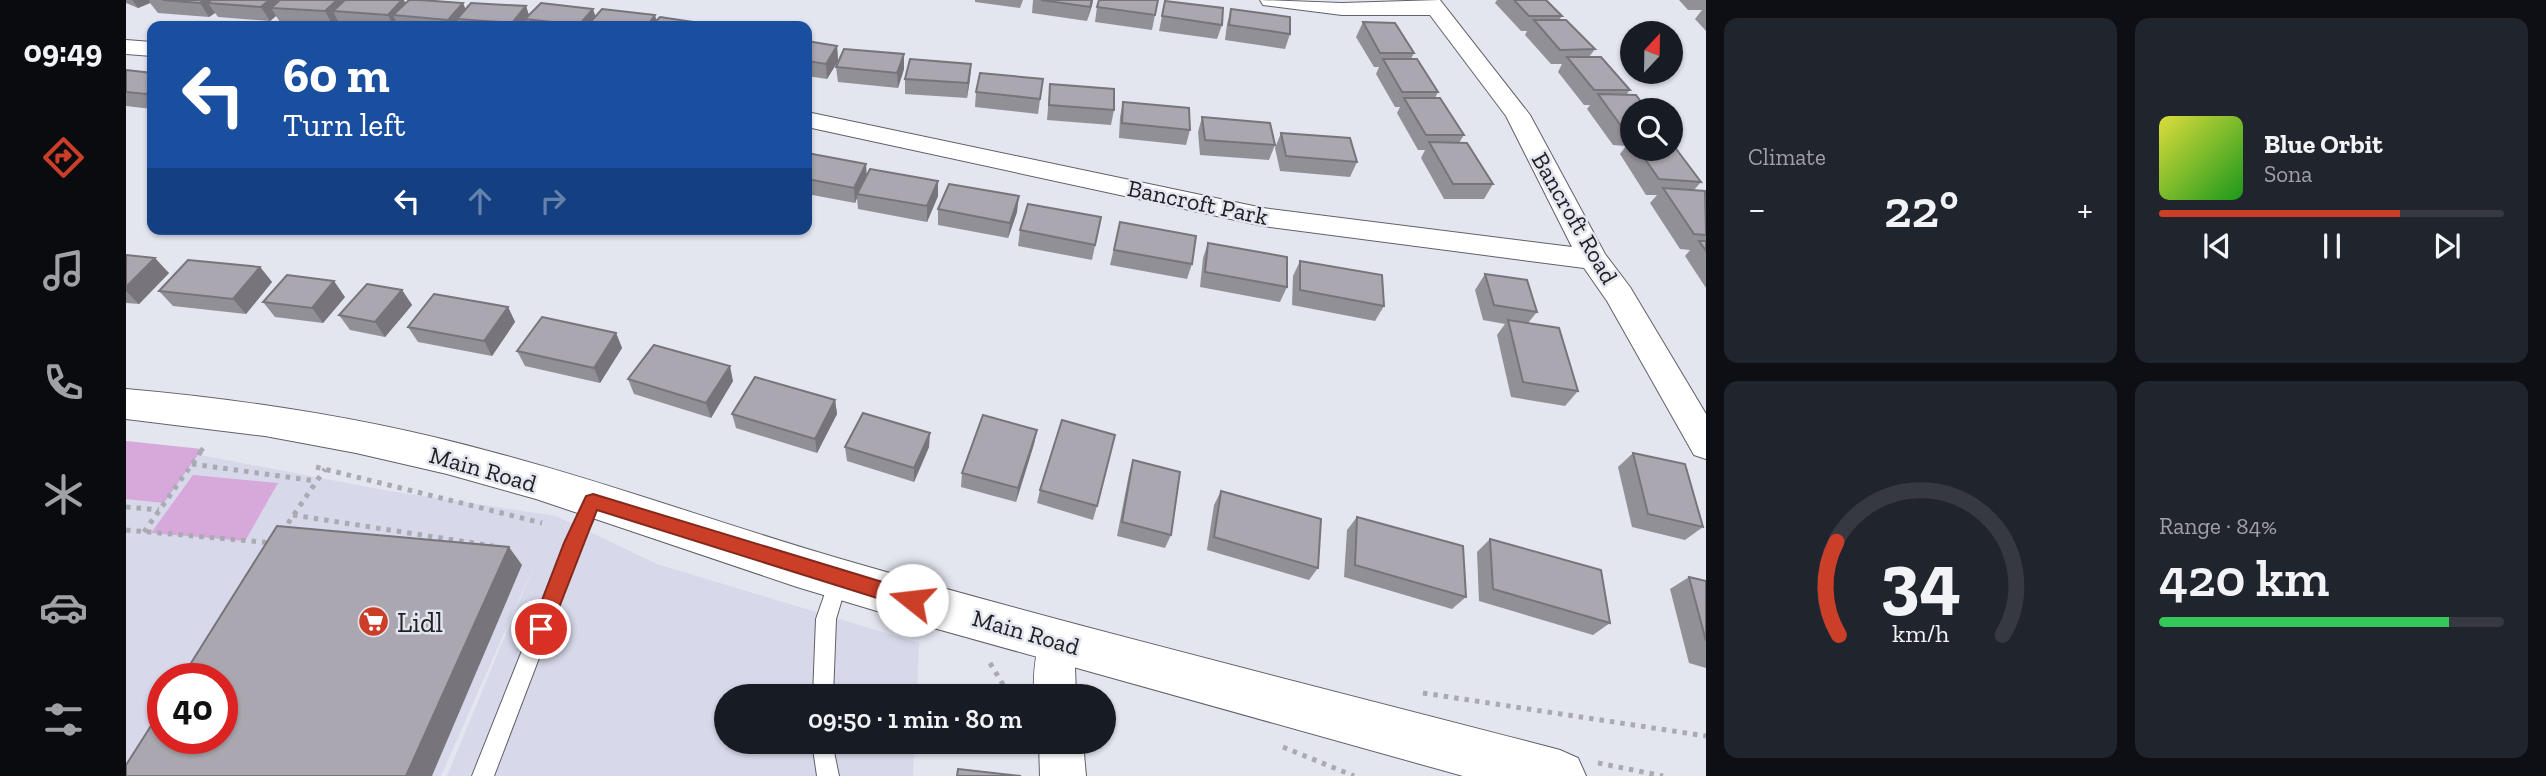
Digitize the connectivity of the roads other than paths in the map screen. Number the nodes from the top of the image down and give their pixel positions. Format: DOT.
graph roads {
  1 [pos="1271,0"];
  2 [pos="1432,4"];
  3 [pos="126,47"];
  4 [pos="147,49"];
  5 [pos="812,121"];
  6 [pos="1593,259"];
  7 [pos="126,404"];
  8 [pos="1693,404"];
  9 [pos="1706,445"];
  10 [pos="585,517"];
  11 [pos="839,579"];
  12 [pos="1059,642"];
  13 [pos="823,684"];
  14 [pos="1055,684"];
  15 [pos="824,754"];
  16 [pos="1061,754"];
  17 [pos="482,776"];
  18 [pos="828,776"];
  19 [pos="1063,776"];
  20 [pos="1560,776"];
  1 -- 2 [label="street"];
  2 -- 6 [label="street, Bancroft Road"];
  3 -- 4 [label="street"];
  5 -- 6 [label="street, Bancroft Park"];
  6 -- 8 [label="street, Bancroft Road"];
  7 -- 10 [label="street, Main Road"];
  8 -- 9 [label="street, Bancroft Road"];
  10 -- 11 [label="street, Main Road"];
  10 -- 17 [label="lane"];
  11 -- 12 [label="street, Main Road"];
  11 -- 13 [label="lane"];
  12 -- 14 [label="street"];
  12 -- 20 [label="street, Main Road"];
  15 -- 18 [label="lane"];
  16 -- 19 [label="street"];
}
